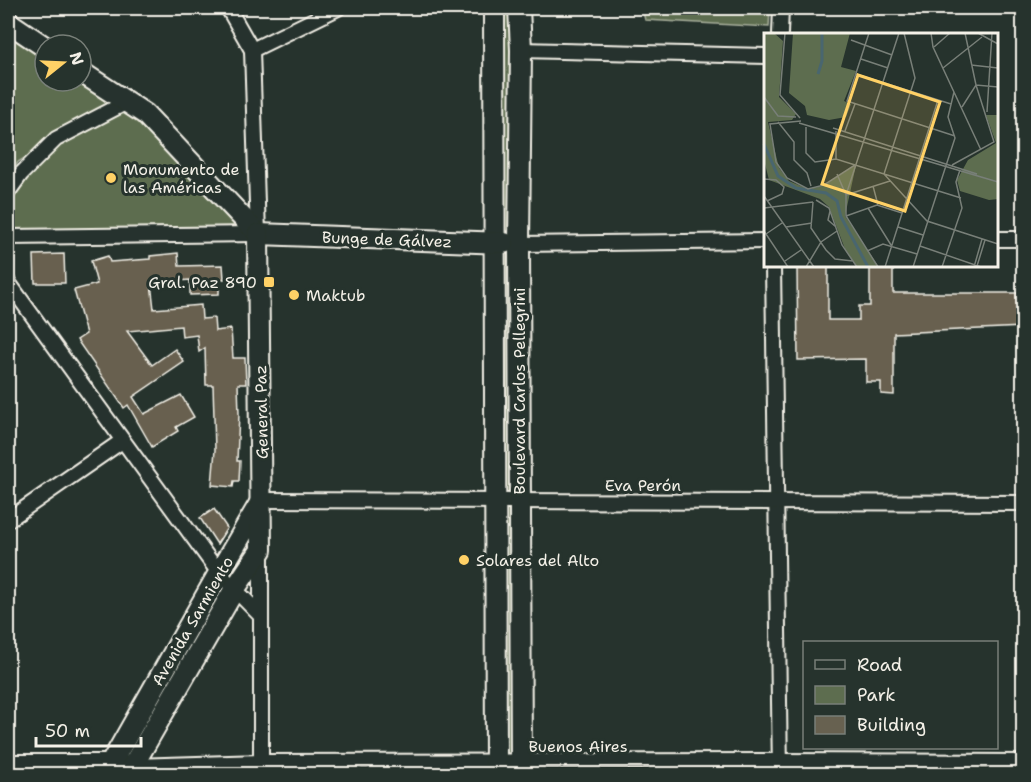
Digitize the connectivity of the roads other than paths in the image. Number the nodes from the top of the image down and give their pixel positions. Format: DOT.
graph roads {
  1 [pos="228,8"];
  2 [pos="338,8"];
  3 [pos="494,8"];
  4 [pos="519,8"];
  5 [pos="781,8"];
  6 [pos="8,22"];
  7 [pos="780,33"];
  8 [pos="33,40"];
  9 [pos="252,50"];
  10 [pos="521,50"];
  11 [pos="764,56"];
  12 [pos="93,80"];
  13 [pos="127,102"];
  14 [pos="8,192"];
  15 [pos="258,234"];
  16 [pos="8,237"];
  17 [pos="998,239"];
  18 [pos="1023,239"];
  19 [pos="764,241"];
  20 [pos="494,243"];
  21 [pos="519,244"];
  22 [pos="773,267"];
  23 [pos="8,282"];
  24 [pos="122,441"];
  25 [pos="262,500"];
  26 [pos="776,501"];
  27 [pos="495,502"];
  28 [pos="520,502"];
  29 [pos="1023,503"];
  30 [pos="8,520"];
  31 [pos="261,550"];
  32 [pos="219,573"];
  33 [pos="234,590"];
  34 [pos="261,616"];
  35 [pos="1023,762"];
  36 [pos="8,765"];
  37 [pos="780,767"];
  38 [pos="261,768"];
  39 [pos="520,768"];
  40 [pos="496,769"];
  41 [pos="119,770"];
  1 -- 9 [label="street"];
  2 -- 9 [label="street"];
  3 -- 20 [label="street, Boulevard Carlos Pellegrini"];
  4 -- 10 [label="street, Boulevard Carlos Pellegrini"];
  5 -- 7 [label="street"];
  6 -- 8 [label="street"];
  9 -- 15 [label="street, General Paz"];
  10 -- 11 [label="street"];
  10 -- 21 [label="street, Boulevard Carlos Pellegrini"];
  12 -- 13 [label="street"];
  13 -- 14 [label="street"];
  13 -- 15 [label="street"];
  15 -- 16 [label="street, Bunge de Gálvez"];
  15 -- 20 [label="street, Bunge de Gálvez"];
  15 -- 25 [label="street, General Paz"];
  17 -- 18 [label="street"];
  19 -- 21 [label="street, Bunge de Gálvez"];
  20 -- 21 [label="street, Bunge de Gálvez"];
  20 -- 27 [label="street, Boulevard Carlos Pellegrini"];
  21 -- 28 [label="street, Boulevard Carlos Pellegrini"];
  22 -- 26 [label="street"];
  23 -- 24 [label="street"];
  24 -- 30 [label="street"];
  24 -- 32 [label="street"];
  25 -- 27 [label="street, Eva Perón"];
  25 -- 31 [label="street, General Paz"];
  25 -- 32 [label="street, Avenida Sarmiento"];
  26 -- 28 [label="street, Eva Perón"];
  26 -- 29 [label="street, Eva Perón"];
  26 -- 37 [label="street"];
  27 -- 28 [label="street, Eva Perón"];
  27 -- 40 [label="street, Boulevard Carlos Pellegrini"];
  28 -- 39 [label="street, Boulevard Carlos Pellegrini"];
  31 -- 33 [label="street, Avenida Sarmiento"];
  31 -- 34 [label="street, General Paz"];
  32 -- 33 [label="street"];
  32 -- 41 [label="street, Avenida Sarmiento"];
  33 -- 34 [label="street"];
  33 -- 41 [label="street, Avenida Sarmiento"];
  34 -- 38 [label="street, General Paz"];
  35 -- 37 [label="street, Buenos Aires"];
  36 -- 41 [label="street"];
  37 -- 39 [label="street, Buenos Aires"];
  38 -- 40 [label="street, Buenos Aires"];
  38 -- 41 [label="street, Buenos Aires"];
  39 -- 40 [label="street, Buenos Aires"];
}
